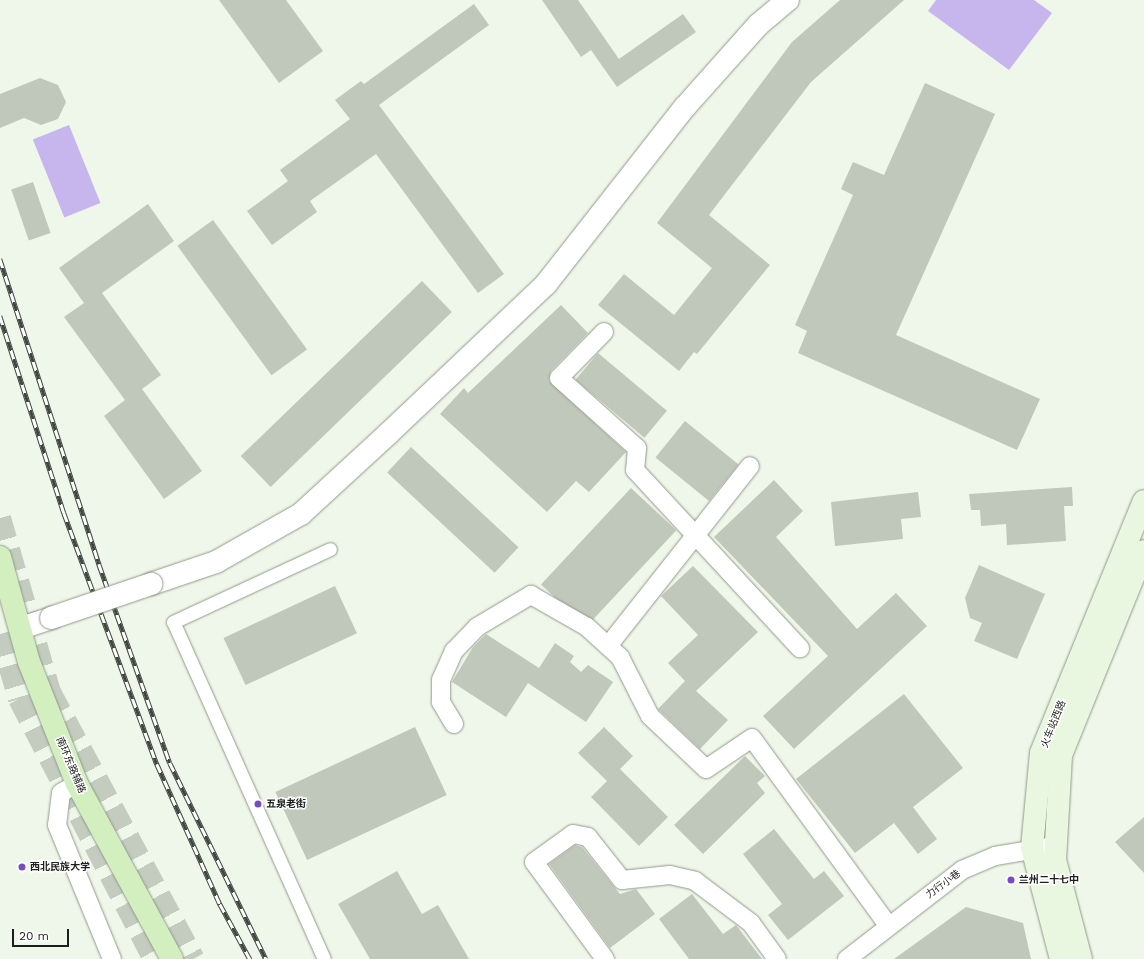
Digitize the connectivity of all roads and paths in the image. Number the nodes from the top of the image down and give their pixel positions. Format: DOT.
graph roads {
  1 [pos="788,0"];
  2 [pos="604,332"];
  3 [pos="750,466"];
  4 [pos="1144,501"];
  5 [pos="698,534"];
  6 [pos="330,549"];
  7 [pos="1144,551"];
  8 [pos="0,557"];
  9 [pos="21,628"];
  10 [pos="608,646"];
  11 [pos="800,648"];
  12 [pos="454,724"];
  13 [pos="77,784"];
  14 [pos="1055,846"];
  15 [pos="1032,848"];
  16 [pos="888,925"];
  17 [pos="112,959"];
  18 [pos="172,959"];
  19 [pos="324,959"];
  20 [pos="605,959"];
  21 [pos="778,959"];
  22 [pos="848,959"];
  23 [pos="1061,959"];
  24 [pos="1081,959"];
  1 -- 9 [label="street, bridge"];
  2 -- 5 [label="street"];
  3 -- 5 [label="street"];
  4 -- 15 [label="main road, 火车站西路"];
  5 -- 10 [label="street"];
  5 -- 11 [label="street"];
  6 -- 19 [label="street"];
  7 -- 14 [label="main road, 火车站西路"];
  8 -- 9 [label="main road, 南环东路辅路"];
  9 -- 13 [label="main road, 南环东路辅路"];
  10 -- 12 [label="street"];
  10 -- 16 [label="street"];
  13 -- 17 [label="street"];
  13 -- 18 [label="main road, 南环东路辅路"];
  14 -- 15 [label="street, 力行小巷"];
  14 -- 24 [label="main road, 火车站西路"];
  15 -- 16 [label="street, 力行小巷"];
  15 -- 23 [label="main road, 火车站西路"];
  16 -- 22 [label="street, 力行小巷"];
  20 -- 21 [label="street"];
}
